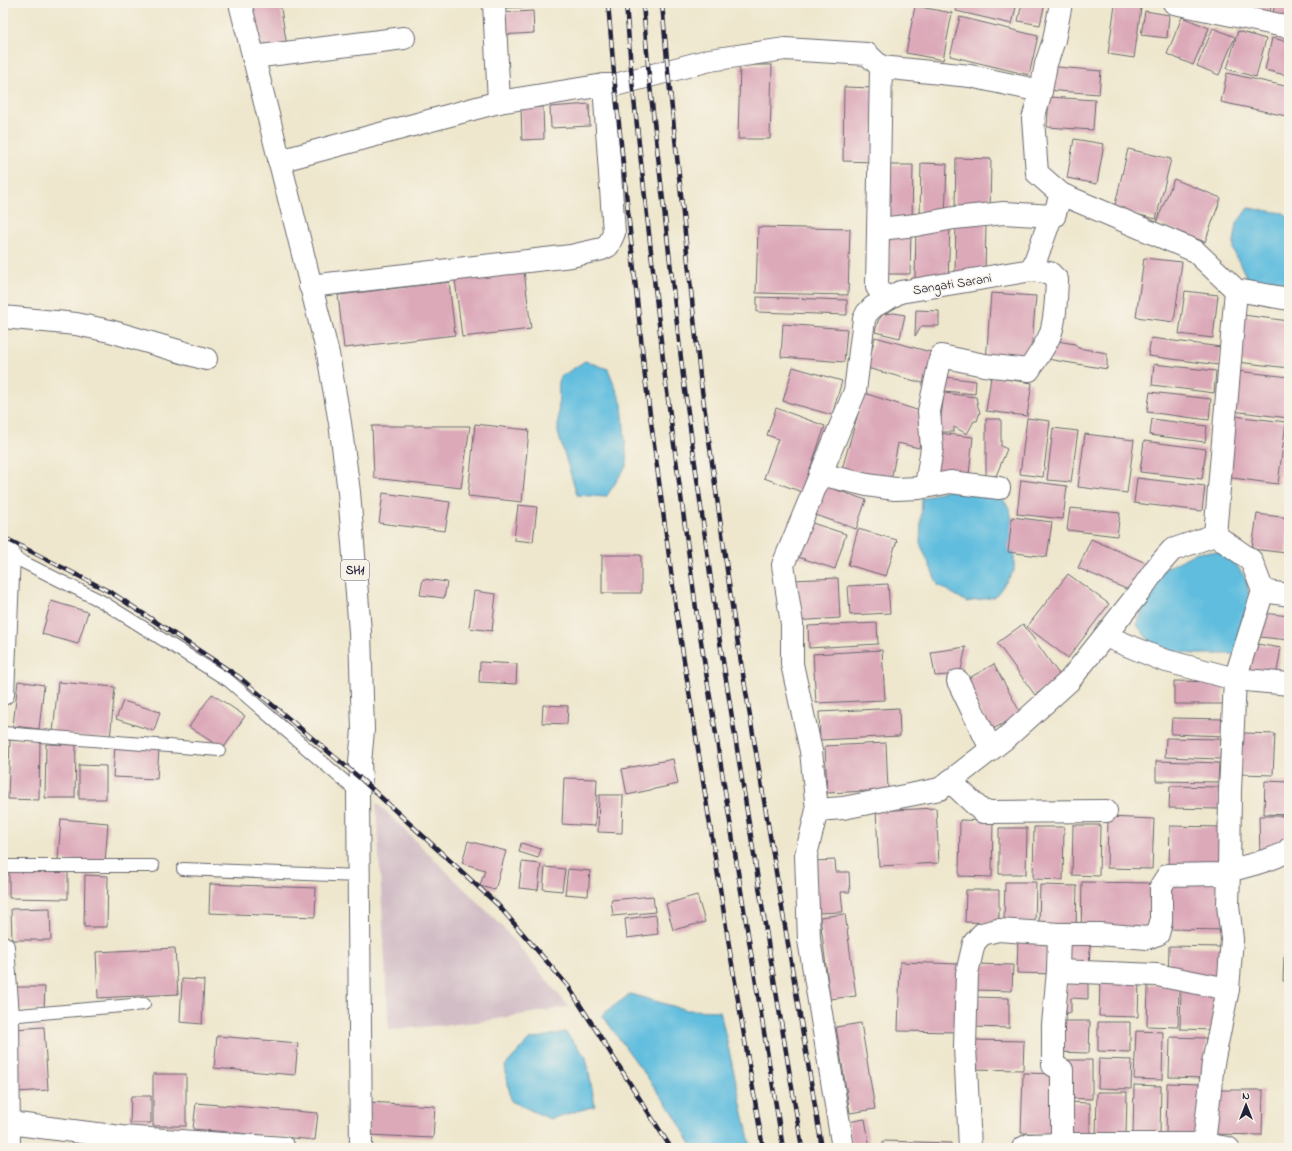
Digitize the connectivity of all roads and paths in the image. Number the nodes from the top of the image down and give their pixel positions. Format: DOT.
graph roads {
  1 [pos="240,3"];
  2 [pos="494,3"];
  3 [pos="1061,3"];
  4 [pos="1174,3"];
  5 [pos="1289,27"];
  6 [pos="404,38"];
  7 [pos="253,57"];
  8 [pos="881,67"];
  9 [pos="604,85"];
  10 [pos="1041,90"];
  11 [pos="499,102"];
  12 [pos="279,161"];
  13 [pos="1061,194"];
  14 [pos="1054,216"];
  15 [pos="879,229"];
  16 [pos="1032,270"];
  17 [pos="310,286"];
  18 [pos="1236,290"];
  19 [pos="886,300"];
  20 [pos="1289,300"];
  21 [pos="3,317"];
  22 [pos="206,359"];
  23 [pos="820,474"];
  24 [pos="926,486"];
  25 [pos="999,488"];
  26 [pos="1215,535"];
  27 [pos="6,553"];
  28 [pos="1263,591"];
  29 [pos="1289,595"];
  30 [pos="1104,636"];
  31 [pos="1235,679"];
  32 [pos="958,681"];
  33 [pos="1289,684"];
  34 [pos="3,694"];
  35 [pos="3,733"];
  36 [pos="991,749"];
  37 [pos="219,750"];
  38 [pos="950,781"];
  39 [pos="358,793"];
  40 [pos="817,810"];
  41 [pos="1106,811"];
  42 [pos="1289,849"];
  43 [pos="3,866"];
  44 [pos="153,866"];
  45 [pos="183,869"];
  46 [pos="1229,871"];
  47 [pos="358,876"];
  48 [pos="1059,934"];
  49 [pos="3,947"];
  50 [pos="1058,972"];
  51 [pos="1228,989"];
  52 [pos="144,1004"];
  53 [pos="8,1016"];
  54 [pos="9,1123"];
  55 [pos="1062,1144"];
  56 [pos="1204,1144"];
  57 [pos="9,1148"];
  58 [pos="284,1148"];
  59 [pos="361,1148"];
  60 [pos="843,1148"];
  61 [pos="970,1148"];
  62 [pos="1023,1148"];
  63 [pos="1228,1148"];
  1 -- 7 [label="street, SH1"];
  2 -- 11 [label="street"];
  3 -- 10 [label="street"];
  4 -- 5 [label="street"];
  6 -- 7 [label="street"];
  7 -- 12 [label="street, SH1"];
  8 -- 9 [label="street"];
  8 -- 10 [label="street"];
  8 -- 15 [label="street"];
  9 -- 11 [label="street"];
  9 -- 17 [label="street"];
  10 -- 13 [label="street"];
  11 -- 12 [label="street"];
  12 -- 17 [label="street, SH1"];
  13 -- 14 [label="street"];
  13 -- 18 [label="street"];
  14 -- 15 [label="street"];
  14 -- 16 [label="street"];
  15 -- 19 [label="street"];
  16 -- 19 [label="street, Sangati Sarani"];
  16 -- 24 [label="street"];
  17 -- 39 [label="street, SH1"];
  18 -- 20 [label="street"];
  18 -- 26 [label="street"];
  19 -- 23 [label="street, Sangati Sarani"];
  21 -- 22 [label="street"];
  23 -- 24 [label="street"];
  23 -- 40 [label="street, Sangati Sarani"];
  24 -- 25 [label="street"];
  26 -- 28 [label="street"];
  26 -- 30 [label="street"];
  27 -- 34 [label="street"];
  27 -- 39 [label="lane"];
  28 -- 29 [label="street"];
  28 -- 31 [label="street"];
  30 -- 31 [label="street"];
  30 -- 36 [label="street"];
  31 -- 33 [label="street"];
  31 -- 46 [label="street"];
  32 -- 36 [label="street"];
  35 -- 37 [label="lane"];
  36 -- 38 [label="street"];
  38 -- 40 [label="street"];
  38 -- 41 [label="street"];
  39 -- 47 [label="street, SH1"];
  40 -- 60 [label="street, Sangati Sarani"];
  42 -- 46 [label="street"];
  43 -- 44 [label="lane"];
  45 -- 47 [label="lane"];
  46 -- 48 [label="street"];
  46 -- 51 [label="street"];
  47 -- 59 [label="street, SH1"];
  48 -- 50 [label="street"];
  48 -- 61 [label="street"];
  49 -- 53 [label="street"];
  50 -- 51 [label="street"];
  50 -- 55 [label="street"];
  51 -- 56 [label="street"];
  52 -- 53 [label="lane"];
  53 -- 54 [label="street"];
  54 -- 57 [label="street"];
  54 -- 58 [label="street"];
  55 -- 56 [label="street"];
  55 -- 62 [label="street"];
  56 -- 63 [label="street"];
}
